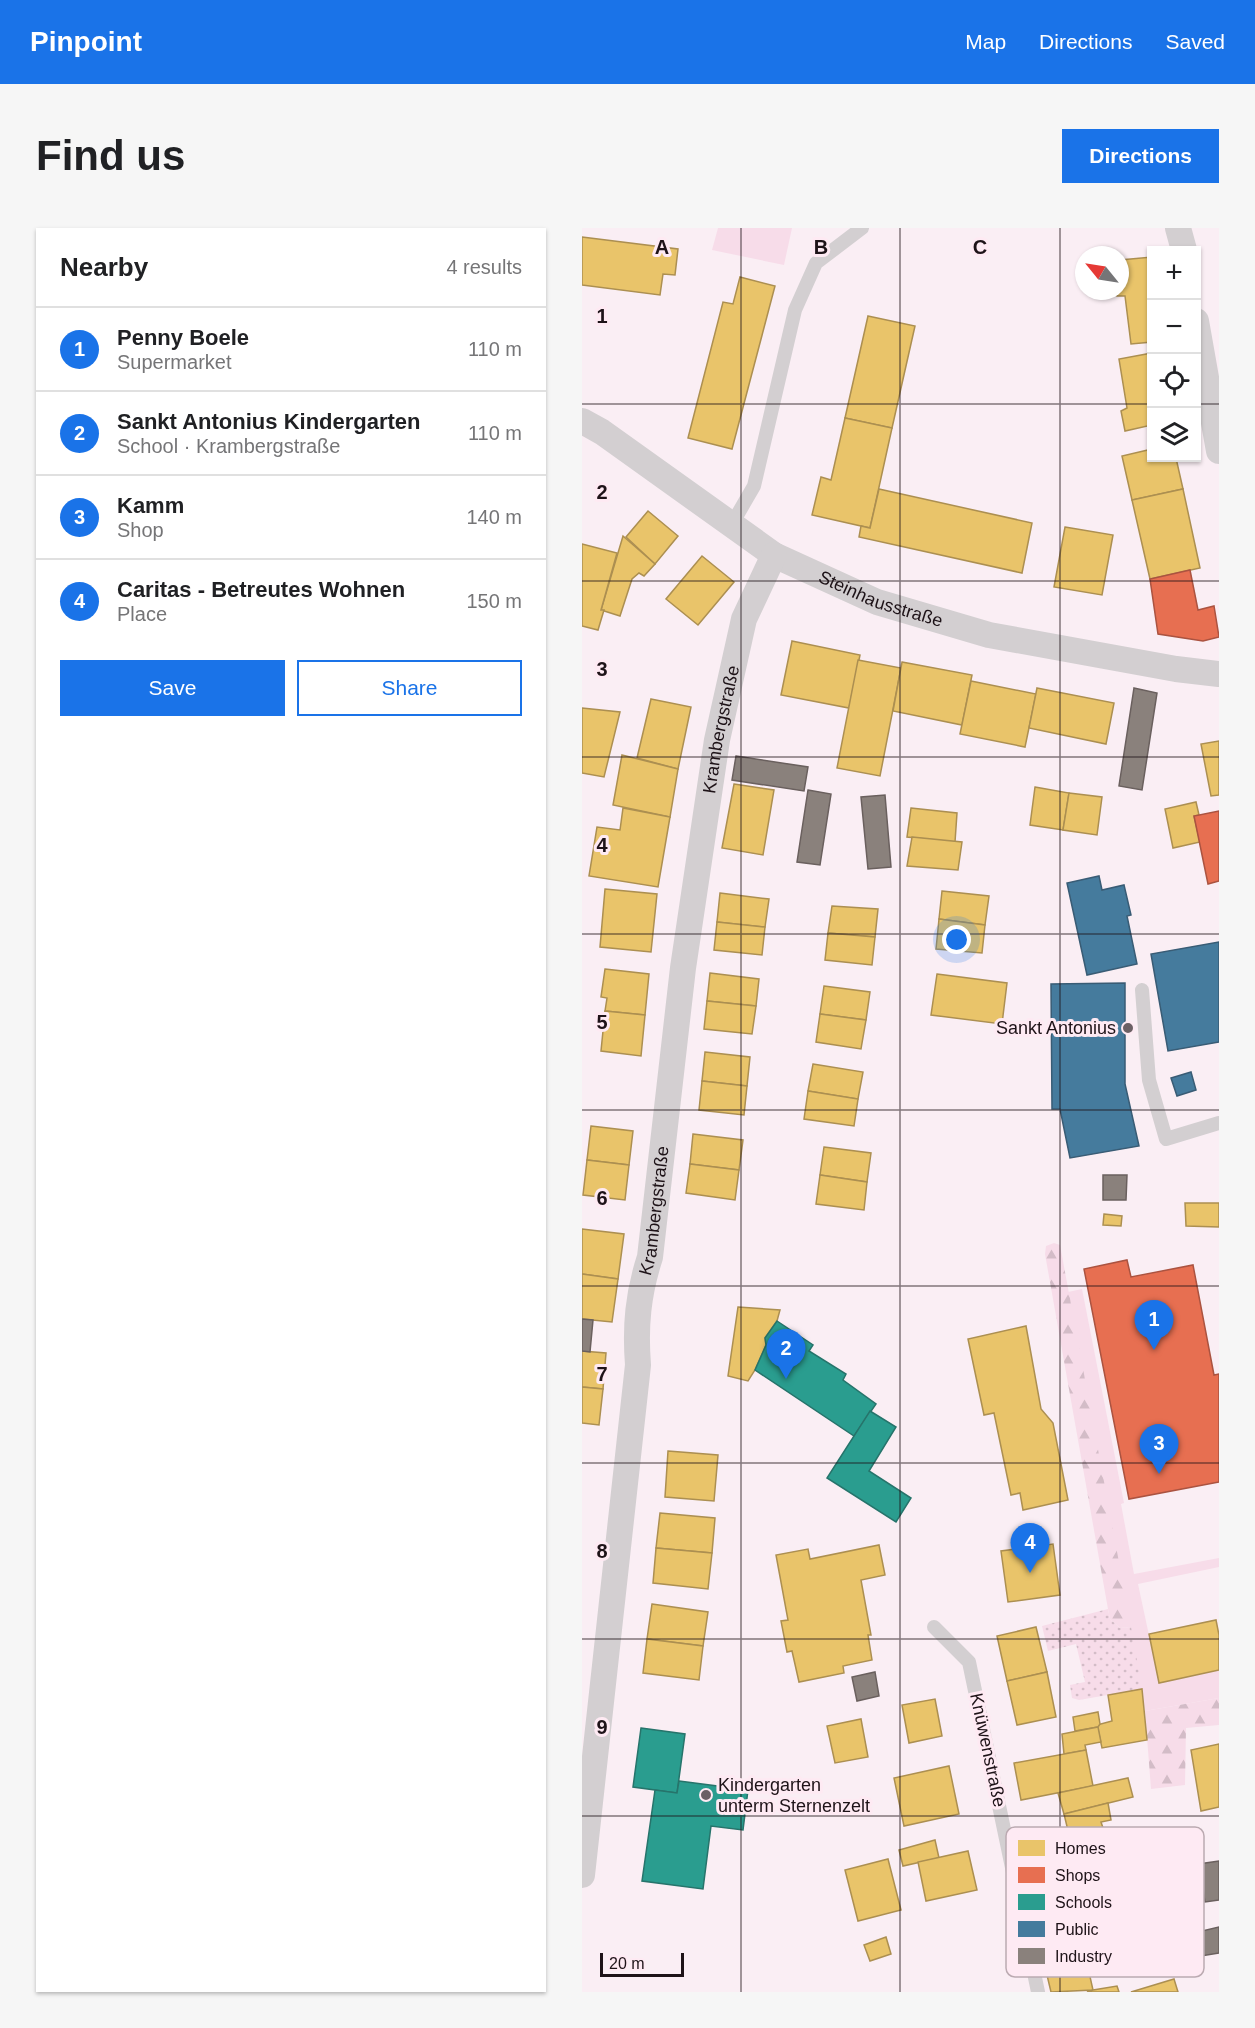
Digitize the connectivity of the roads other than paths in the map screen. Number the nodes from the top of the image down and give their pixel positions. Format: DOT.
graph roads {
  1 [pos="862,228"];
  2 [pos="1201,345"];
  3 [pos="582,421"];
  4 [pos="1219,451"];
  5 [pos="732,524"];
  6 [pos="774,555"];
  7 [pos="1219,674"];
  8 [pos="1142,990"];
  9 [pos="1219,1124"];
  10 [pos="934,1627"];
  11 [pos="1006,1839"];
  12 [pos="582,1875"];
  13 [pos="1035,1977"];
  14 [pos="1038,1992"];
  1 -- 5 [label="lane"];
  2 -- 4 [label="street"];
  3 -- 5 [label="street, Steinhausstraße"];
  5 -- 6 [label="street, Steinhausstraße"];
  6 -- 7 [label="street, Steinhausstraße"];
  6 -- 12 [label="street, Krambergstraße"];
  8 -- 9 [label="lane"];
  10 -- 11 [label="lane, Knüwenstraße"];
  13 -- 14 [label="lane, Knüwenstraße"];
}
